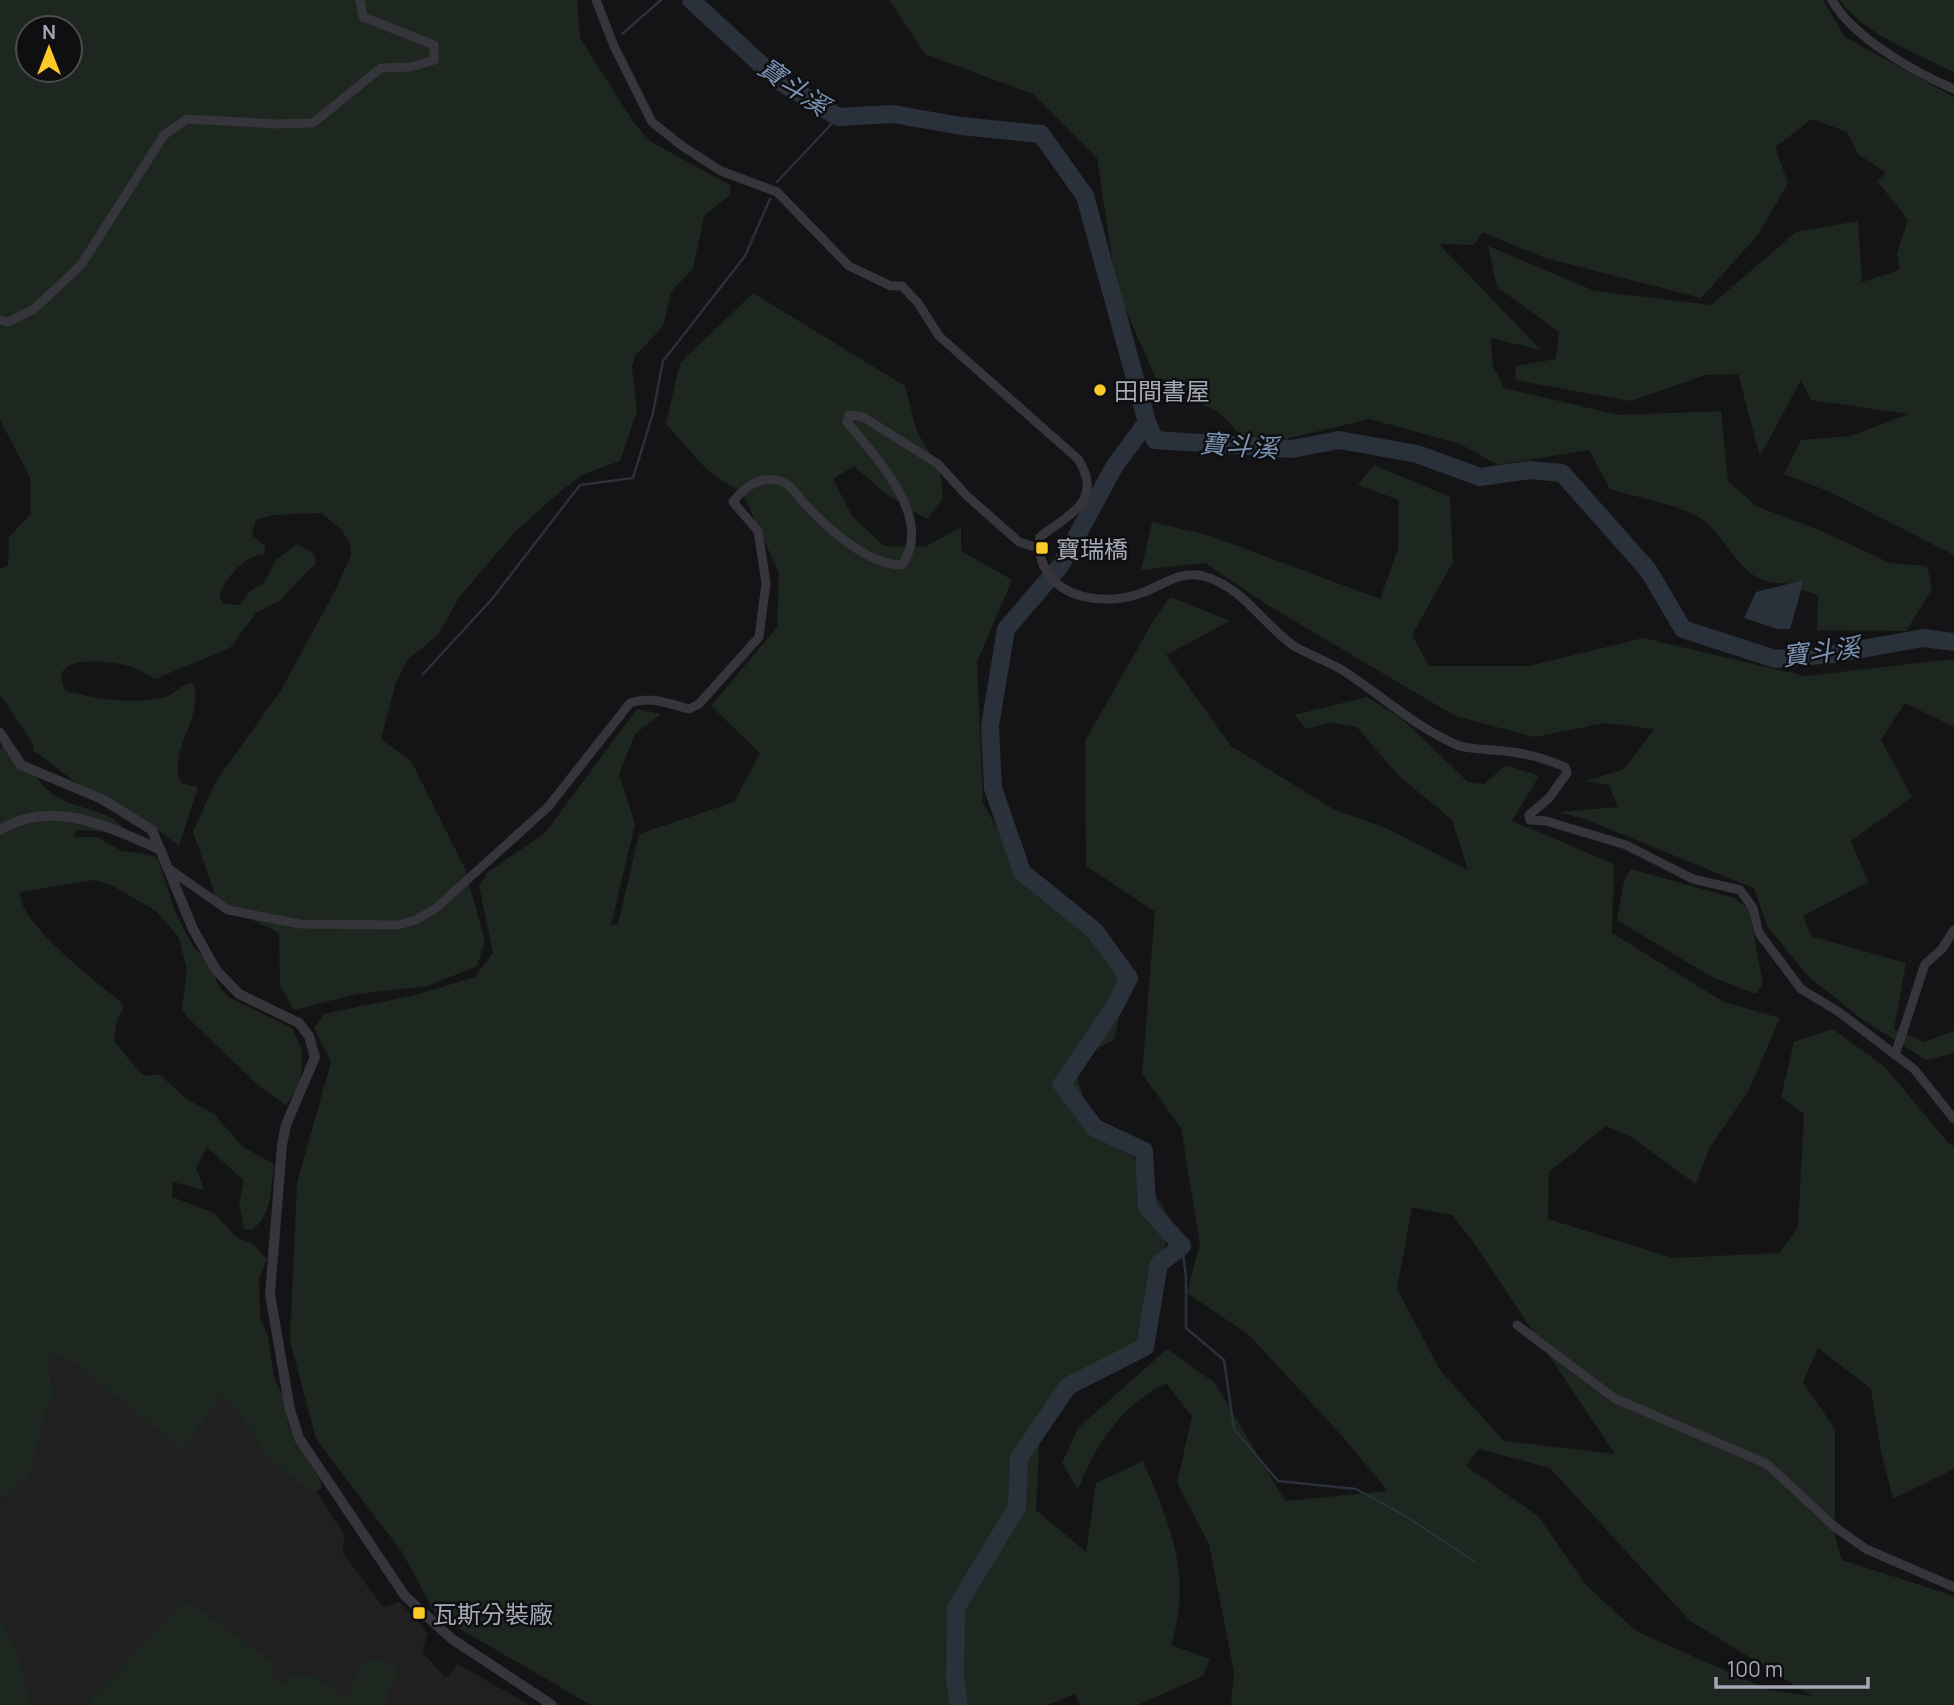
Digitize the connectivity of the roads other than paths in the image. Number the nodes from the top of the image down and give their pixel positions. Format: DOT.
graph roads {
  1 [pos="360,0"];
  2 [pos="596,0"];
  3 [pos="1832,0"];
  4 [pos="1954,89"];
  5 [pos="0,320"];
  6 [pos="1038,548"];
  7 [pos="0,733"];
  8 [pos="0,830"];
  9 [pos="161,850"];
  10 [pos="169,869"];
  11 [pos="1954,930"];
  12 [pos="1895,1055"];
  13 [pos="1954,1119"];
  14 [pos="1517,1325"];
  15 [pos="1954,1587"];
  16 [pos="552,1705"];
  1 -- 5 [label="street"];
  2 -- 6 [label="street"];
  3 -- 4 [label="street"];
  6 -- 10 [label="street"];
  6 -- 12 [label="street"];
  7 -- 9 [label="street"];
  8 -- 9 [label="street"];
  9 -- 10 [label="street"];
  10 -- 16 [label="street"];
  11 -- 12 [label="street"];
  12 -- 13 [label="street"];
  14 -- 15 [label="street"];
}
